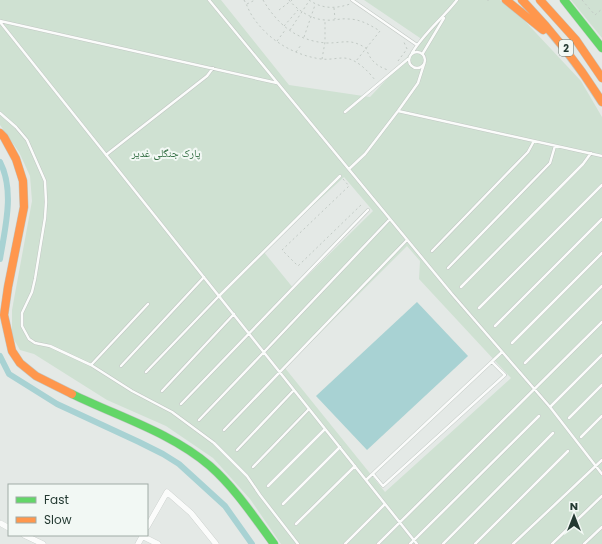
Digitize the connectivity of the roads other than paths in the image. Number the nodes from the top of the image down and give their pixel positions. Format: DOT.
graph roads {
  1 [pos="209,0"];
  2 [pos="352,0"];
  3 [pos="457,0"];
  4 [pos="506,0"];
  5 [pos="522,0"];
  6 [pos="540,0"];
  7 [pos="564,0"];
  8 [pos="446,14"];
  9 [pos="0,21"];
  10 [pos="417,45"];
  11 [pos="602,48"];
  12 [pos="566,49"];
  13 [pos="412,53"];
  14 [pos="423,53"];
  15 [pos="408,59"];
  16 [pos="424,64"];
  17 [pos="213,68"];
  18 [pos="602,78"];
  19 [pos="277,83"];
  20 [pos="602,102"];
  21 [pos="398,110"];
  22 [pos="345,112"];
  23 [pos="0,113"];
  24 [pos="0,133"];
  25 [pos="534,141"];
  26 [pos="555,146"];
  27 [pos="591,153"];
  28 [pos="106,154"];
  29 [pos="602,156"];
  30 [pos="349,169"];
  31 [pos="340,176"];
  32 [pos="602,184"];
  33 [pos="368,210"];
  34 [pos="390,219"];
  35 [pos="602,219"];
  36 [pos="408,240"];
  37 [pos="432,251"];
  38 [pos="602,253"];
  39 [pos="448,268"];
  40 [pos="204,277"];
  41 [pos="602,286"];
  42 [pos="461,287"];
  43 [pos="219,296"];
  44 [pos="148,304"];
  45 [pos="479,308"];
  46 [pos="234,314"];
  47 [pos="602,322"];
  48 [pos="495,326"];
  49 [pos="249,333"];
  50 [pos="512,343"];
  51 [pos="264,352"];
  52 [pos="502,352"];
  53 [pos="602,355"];
  54 [pos="492,362"];
  55 [pos="525,363"];
  56 [pos="91,366"];
  57 [pos="121,366"];
  58 [pos="146,372"];
  59 [pos="280,372"];
  60 [pos="602,385"];
  61 [pos="534,389"];
  62 [pos="294,390"];
  63 [pos="162,391"];
  64 [pos="181,404"];
  65 [pos="550,407"];
  66 [pos="309,409"];
  67 [pos="539,416"];
  68 [pos="602,416"];
  69 [pos="569,418"];
  70 [pos="199,420"];
  71 [pos="325,429"];
  72 [pos="224,430"];
  73 [pos="553,433"];
  74 [pos="581,437"];
  75 [pos="340,447"];
  76 [pos="237,450"];
  77 [pos="568,451"];
  78 [pos="602,460"];
  79 [pos="355,466"];
  80 [pos="595,466"];
  81 [pos="253,467"];
  82 [pos="373,474"];
  83 [pos="602,474"];
  84 [pos="366,480"];
  85 [pos="268,486"];
  86 [pos="602,496"];
  87 [pos="283,504"];
  88 [pos="385,504"];
  89 [pos="400,522"];
  90 [pos="296,524"];
  91 [pos="148,526"];
  92 [pos="602,527"];
  93 [pos="26,536"];
  94 [pos="145,536"];
  95 [pos="414,540"];
  96 [pos="43,544"];
  97 [pos="158,544"];
  98 [pos="216,544"];
  99 [pos="274,544"];
  100 [pos="298,544"];
  101 [pos="346,544"];
  102 [pos="378,544"];
  103 [pos="410,544"];
  104 [pos="417,544"];
  105 [pos="443,544"];
  106 [pos="475,544"];
  107 [pos="513,544"];
  108 [pos="552,544"];
  109 [pos="584,544"];
  1 -- 19 [label="lane"];
  2 -- 10 [label="lane"];
  3 -- 8 [label="lane"];
  4 -- 12 [label="main road"];
  5 -- 12 [label="main road, 2"];
  6 -- 18 [label="main road, 2"];
  7 -- 11 [label="main road"];
  8 -- 10 [label="lane"];
  8 -- 14 [label="lane"];
  9 -- 17 [label="lane"];
  9 -- 28 [label="lane"];
  10 -- 13 [label="lane"];
  12 -- 20 [label="main road, 2"];
  13 -- 14 [label="lane"];
  13 -- 15 [label="lane"];
  14 -- 16 [label="lane"];
  15 -- 16 [label="lane"];
  15 -- 22 [label="lane"];
  16 -- 21 [label="lane"];
  17 -- 19 [label="lane"];
  17 -- 28 [label="lane"];
  19 -- 30 [label="lane"];
  21 -- 25 [label="lane"];
  21 -- 30 [label="lane"];
  23 -- 56 [label="lane"];
  24 -- 99 [label="main road"];
  25 -- 26 [label="lane"];
  25 -- 37 [label="lane"];
  26 -- 27 [label="lane"];
  26 -- 39 [label="lane"];
  27 -- 29 [label="lane"];
  27 -- 42 [label="lane"];
  28 -- 40 [label="lane"];
  30 -- 34 [label="lane"];
  31 -- 43 [label="lane"];
  32 -- 45 [label="lane"];
  33 -- 49 [label="lane"];
  34 -- 36 [label="lane"];
  34 -- 51 [label="lane"];
  35 -- 48 [label="lane"];
  36 -- 52 [label="lane"];
  36 -- 59 [label="lane"];
  38 -- 50 [label="lane"];
  40 -- 43 [label="lane"];
  40 -- 57 [label="lane"];
  41 -- 55 [label="lane"];
  43 -- 46 [label="lane"];
  43 -- 58 [label="lane"];
  44 -- 56 [label="lane"];
  46 -- 49 [label="lane"];
  46 -- 63 [label="lane"];
  47 -- 61 [label="lane"];
  49 -- 51 [label="lane"];
  49 -- 64 [label="lane"];
  51 -- 59 [label="lane"];
  51 -- 70 [label="lane"];
  52 -- 54 [label="lane"];
  52 -- 61 [label="lane"];
  53 -- 65 [label="lane"];
  54 -- 82 [label="lane"];
  54 -- 82 [label="lane"];
  56 -- 100 [label="lane"];
  59 -- 62 [label="lane"];
  59 -- 72 [label="lane"];
  60 -- 69 [label="lane"];
  61 -- 65 [label="lane"];
  61 -- 89 [label="lane"];
  62 -- 66 [label="lane"];
  62 -- 76 [label="lane"];
  65 -- 80 [label="lane"];
  66 -- 71 [label="lane"];
  66 -- 81 [label="lane"];
  67 -- 95 [label="lane"];
  68 -- 74 [label="lane"];
  71 -- 75 [label="lane"];
  71 -- 85 [label="lane"];
  73 -- 105 [label="lane"];
  75 -- 79 [label="lane"];
  75 -- 87 [label="lane"];
  77 -- 106 [label="lane"];
  78 -- 80 [label="lane"];
  79 -- 84 [label="lane"];
  79 -- 90 [label="lane"];
  80 -- 83 [label="lane"];
  80 -- 107 [label="lane"];
  82 -- 84 [label="lane"];
  84 -- 88 [label="lane"];
  86 -- 108 [label="lane"];
  88 -- 89 [label="lane"];
  88 -- 101 [label="lane"];
  89 -- 95 [label="lane"];
  89 -- 102 [label="lane"];
  91 -- 98 [label="street"];
  92 -- 109 [label="lane"];
  93 -- 96 [label="street"];
  94 -- 97 [label="street"];
  95 -- 103 [label="lane"];
  95 -- 104 [label="lane"];
}
